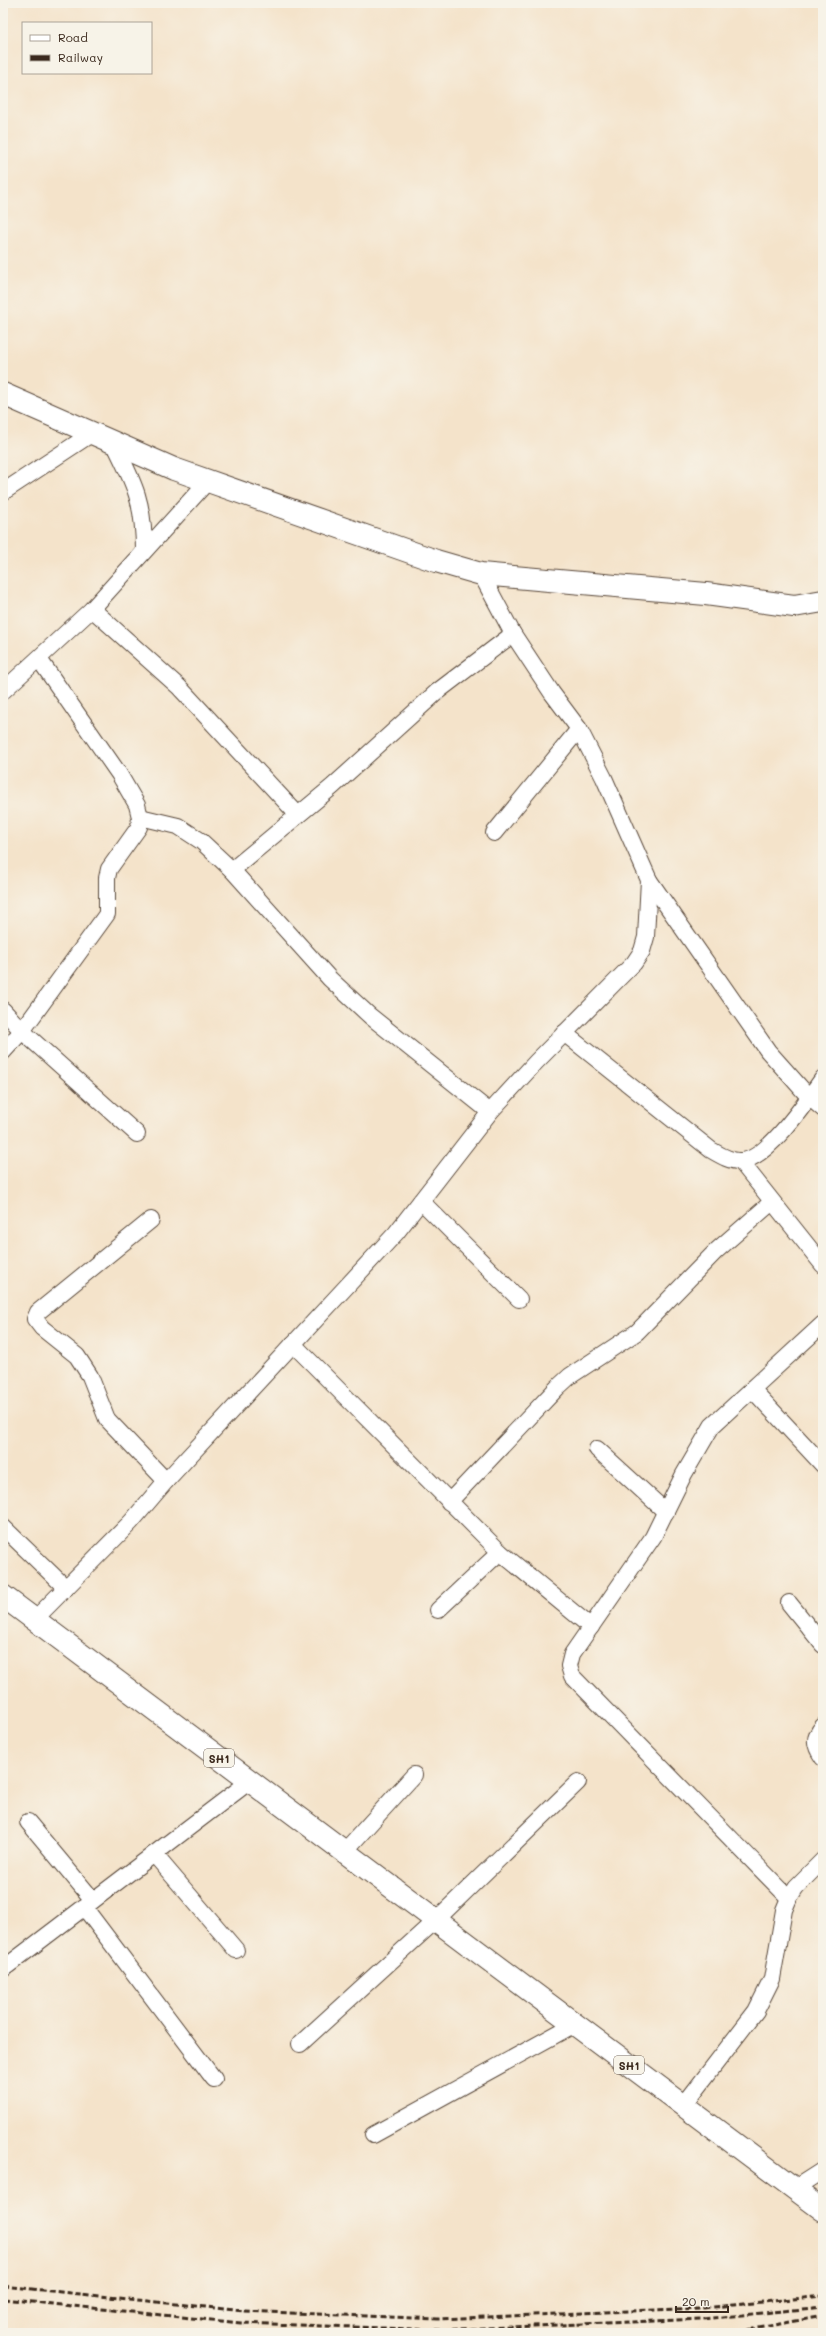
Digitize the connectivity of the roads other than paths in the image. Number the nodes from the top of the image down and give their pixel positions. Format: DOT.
graph roads {
  1 [pos="3,394"];
  2 [pos="91,434"];
  3 [pos="114,443"];
  4 [pos="208,481"];
  5 [pos="3,492"];
  6 [pos="144,551"];
  7 [pos="481,574"];
  8 [pos="823,601"];
  9 [pos="92,609"];
  10 [pos="513,634"];
  11 [pos="39,659"];
  12 [pos="3,691"];
  13 [pos="579,729"];
  14 [pos="298,815"];
  15 [pos="140,817"];
  16 [pos="494,833"];
  17 [pos="232,870"];
  18 [pos="648,880"];
  19 [pos="3,1010"];
  20 [pos="22,1030"];
  21 [pos="564,1033"];
  22 [pos="3,1052"];
  23 [pos="823,1078"];
  24 [pos="809,1097"];
  25 [pos="823,1108"];
  26 [pos="490,1112"];
  27 [pos="137,1134"];
  28 [pos="741,1162"];
  29 [pos="421,1201"];
  30 [pos="772,1202"];
  31 [pos="151,1220"];
  32 [pos="823,1265"];
  33 [pos="519,1299"];
  34 [pos="823,1324"];
  35 [pos="293,1344"];
  36 [pos="752,1389"];
  37 [pos="597,1449"];
  38 [pos="823,1465"];
  39 [pos="166,1481"];
  40 [pos="449,1502"];
  41 [pos="666,1512"];
  42 [pos="3,1527"];
  43 [pos="500,1552"];
  44 [pos="66,1588"];
  45 [pos="3,1596"];
  46 [pos="789,1603"];
  47 [pos="438,1610"];
  48 [pos="34,1620"];
  49 [pos="591,1627"];
  50 [pos="823,1645"];
  51 [pos="823,1726"];
  52 [pos="823,1758"];
  53 [pos="414,1775"];
  54 [pos="250,1781"];
  55 [pos="578,1782"];
  56 [pos="28,1822"];
  57 [pos="344,1852"];
  58 [pos="154,1854"];
  59 [pos="823,1860"];
  60 [pos="789,1898"];
  61 [pos="89,1904"];
  62 [pos="436,1920"];
  63 [pos="236,1950"];
  64 [pos="3,1969"];
  65 [pos="575,2024"];
  66 [pos="300,2044"];
  67 [pos="214,2079"];
  68 [pos="683,2106"];
  69 [pos="373,2135"];
  70 [pos="823,2170"];
  71 [pos="795,2188"];
  72 [pos="823,2210"];
  1 -- 2 [label="main road"];
  2 -- 3 [label="main road"];
  2 -- 5 [label="street"];
  3 -- 4 [label="main road"];
  3 -- 6 [label="street"];
  4 -- 6 [label="street"];
  4 -- 7 [label="main road"];
  6 -- 9 [label="street"];
  7 -- 8 [label="main road"];
  7 -- 10 [label="street"];
  9 -- 11 [label="street"];
  9 -- 14 [label="street"];
  10 -- 13 [label="street"];
  10 -- 14 [label="street"];
  11 -- 12 [label="street"];
  11 -- 15 [label="street"];
  13 -- 16 [label="street"];
  13 -- 18 [label="street"];
  14 -- 17 [label="street"];
  15 -- 17 [label="street"];
  15 -- 20 [label="street"];
  17 -- 26 [label="street"];
  18 -- 21 [label="street"];
  18 -- 24 [label="street"];
  19 -- 20 [label="street"];
  20 -- 22 [label="street"];
  20 -- 27 [label="street"];
  21 -- 26 [label="street"];
  21 -- 28 [label="street"];
  23 -- 24 [label="street"];
  24 -- 25 [label="street"];
  24 -- 28 [label="street"];
  26 -- 29 [label="street"];
  28 -- 30 [label="street"];
  29 -- 33 [label="street"];
  29 -- 35 [label="street"];
  30 -- 32 [label="street"];
  30 -- 40 [label="street"];
  31 -- 39 [label="street"];
  34 -- 36 [label="street"];
  35 -- 39 [label="street"];
  35 -- 40 [label="street"];
  36 -- 38 [label="street"];
  36 -- 41 [label="street"];
  37 -- 41 [label="street"];
  39 -- 44 [label="street"];
  40 -- 43 [label="street"];
  41 -- 49 [label="street"];
  42 -- 44 [label="street"];
  43 -- 47 [label="street"];
  43 -- 49 [label="street"];
  44 -- 48 [label="street"];
  45 -- 48 [label="main road, SH1"];
  46 -- 50 [label="street"];
  48 -- 54 [label="main road, SH1"];
  49 -- 60 [label="street"];
  51 -- 52 [label="street"];
  53 -- 57 [label="street"];
  54 -- 57 [label="main road, SH1"];
  54 -- 58 [label="street"];
  55 -- 62 [label="street"];
  56 -- 61 [label="street"];
  57 -- 62 [label="main road, SH1"];
  58 -- 61 [label="street"];
  58 -- 63 [label="street"];
  59 -- 60 [label="street"];
  60 -- 68 [label="street"];
  61 -- 64 [label="street"];
  61 -- 67 [label="street"];
  62 -- 65 [label="main road, SH1"];
  62 -- 66 [label="street"];
  65 -- 68 [label="main road, SH1"];
  65 -- 69 [label="street"];
  68 -- 71 [label="main road, SH1"];
  70 -- 71 [label="street"];
  71 -- 72 [label="main road, SH1"];
}
